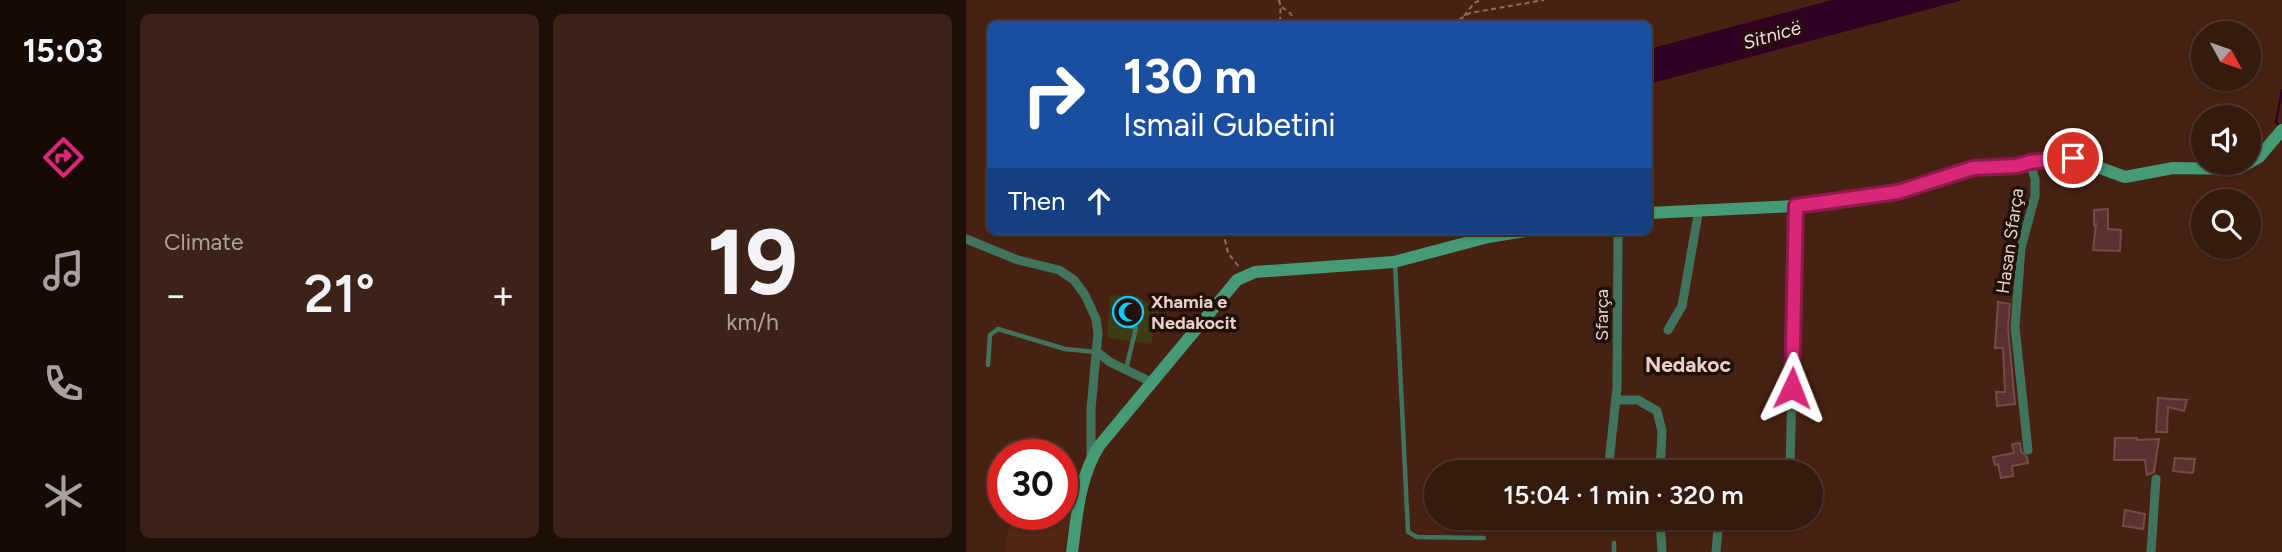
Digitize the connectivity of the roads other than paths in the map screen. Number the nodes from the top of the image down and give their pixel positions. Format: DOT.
graph roads {
  1 [pos="2282,130"];
  2 [pos="2030,162"];
  3 [pos="1796,206"];
  4 [pos="1699,209"];
  5 [pos="1652,213"];
  6 [pos="1500,235"];
  7 [pos="1618,235"];
  8 [pos="966,239"];
  9 [pos="1394,262"];
  10 [pos="1127,326"];
  11 [pos="1668,330"];
  12 [pos="1097,352"];
  13 [pos="988,365"];
  14 [pos="1126,370"];
  15 [pos="1151,382"];
  16 [pos="1616,400"];
  17 [pos="2028,450"];
  18 [pos="1091,458"];
  19 [pos="1610,460"];
  20 [pos="1661,460"];
  21 [pos="1790,460"];
  22 [pos="2156,479"];
  23 [pos="1661,530"];
  24 [pos="1718,530"];
  25 [pos="1484,538"];
  26 [pos="1614,543"];
  27 [pos="1072,552"];
  28 [pos="1614,552"];
  29 [pos="1662,552"];
  30 [pos="1716,552"];
  31 [pos="2151,552"];
  1 -- 2 [label="street"];
  2 -- 3 [label="street"];
  2 -- 17 [label="street, Hasan Sfarça"];
  3 -- 4 [label="street"];
  3 -- 21 [label="street"];
  4 -- 5 [label="street"];
  4 -- 11 [label="street"];
  6 -- 9 [label="street"];
  7 -- 16 [label="street, Sfarça"];
  8 -- 12 [label="street"];
  9 -- 15 [label="street"];
  9 -- 25 [label="lane"];
  10 -- 14 [label="lane"];
  12 -- 13 [label="lane"];
  12 -- 14 [label="street"];
  12 -- 18 [label="street"];
  14 -- 15 [label="street"];
  15 -- 18 [label="street"];
  16 -- 19 [label="street, Sfarça"];
  16 -- 20 [label="street"];
  18 -- 27 [label="street"];
  22 -- 31 [label="street"];
  23 -- 29 [label="street"];
  24 -- 30 [label="street"];
  26 -- 28 [label="lane"];
}
